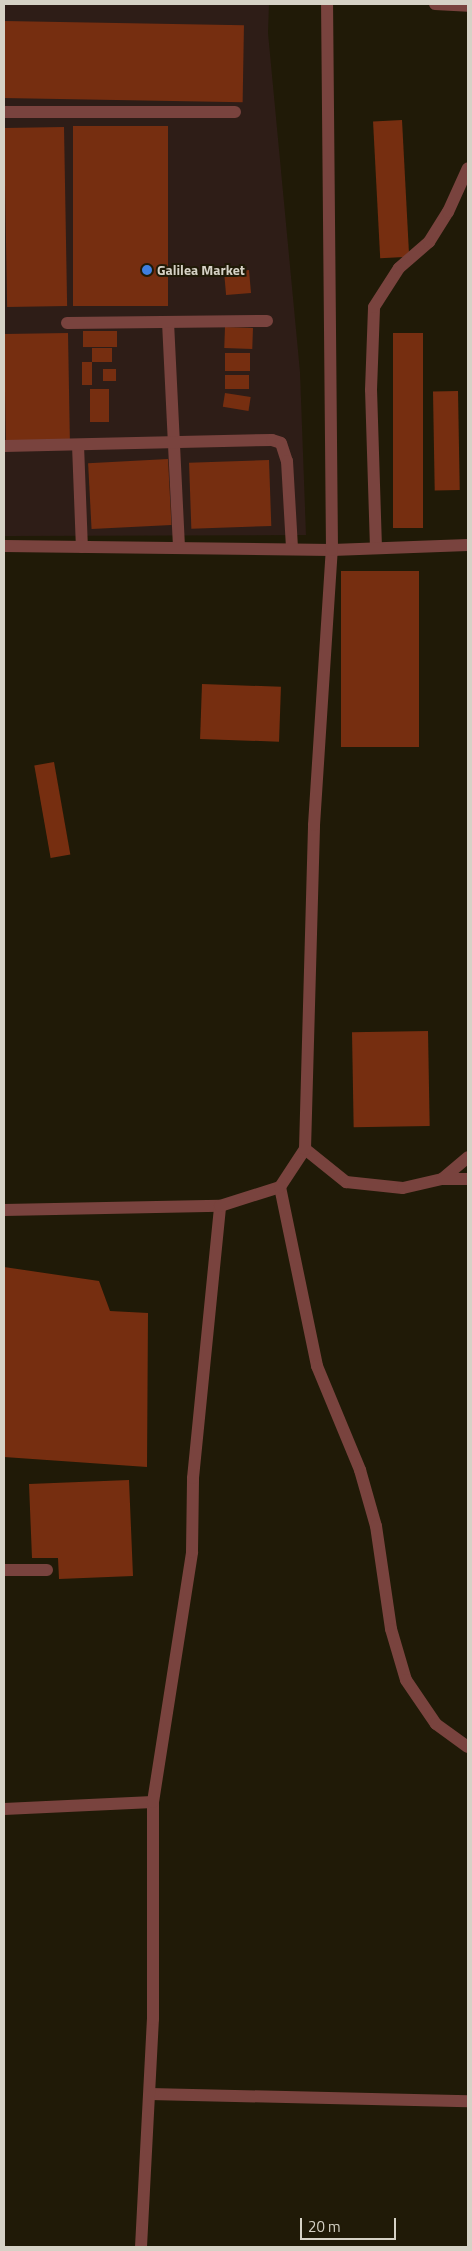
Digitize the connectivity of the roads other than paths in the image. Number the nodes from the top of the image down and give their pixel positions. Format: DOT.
graph roads {
  1 [pos="327,4"];
  2 [pos="434,4"];
  3 [pos="468,6"];
  4 [pos="4,112"];
  5 [pos="236,112"];
  6 [pos="468,168"];
  7 [pos="267,321"];
  8 [pos="168,322"];
  9 [pos="67,323"];
  10 [pos="175,442"];
  11 [pos="78,445"];
  12 [pos="4,446"];
  13 [pos="468,545"];
  14 [pos="4,546"];
  15 [pos="82,547"];
  16 [pos="179,548"];
  17 [pos="376,548"];
  18 [pos="292,549"];
  19 [pos="332,550"];
  20 [pos="305,1149"];
  21 [pos="468,1157"];
  22 [pos="442,1179"];
  23 [pos="468,1179"];
  24 [pos="280,1187"];
  25 [pos="220,1206"];
  26 [pos="4,1210"];
  27 [pos="4,1570"];
  28 [pos="47,1570"];
  29 [pos="468,1747"];
  30 [pos="153,1802"];
  31 [pos="4,1809"];
  32 [pos="150,2094"];
  33 [pos="468,2102"];
  34 [pos="141,2247"];
  1 -- 19 [label="street"];
  2 -- 3 [label="street"];
  4 -- 5 [label="street"];
  6 -- 17 [label="street"];
  7 -- 8 [label="street"];
  8 -- 9 [label="street"];
  8 -- 10 [label="street"];
  10 -- 11 [label="street"];
  10 -- 16 [label="street"];
  10 -- 18 [label="street"];
  11 -- 12 [label="street"];
  11 -- 15 [label="street"];
  13 -- 17 [label="street"];
  14 -- 15 [label="street"];
  15 -- 16 [label="street"];
  16 -- 18 [label="street"];
  17 -- 19 [label="street"];
  18 -- 19 [label="street"];
  19 -- 20 [label="street"];
  20 -- 22 [label="street"];
  20 -- 24 [label="street"];
  21 -- 22 [label="street"];
  22 -- 23 [label="street"];
  24 -- 25 [label="street"];
  24 -- 29 [label="street"];
  25 -- 26 [label="street"];
  25 -- 30 [label="street"];
  27 -- 28 [label="street"];
  30 -- 31 [label="street"];
  30 -- 32 [label="street"];
  32 -- 33 [label="street"];
  32 -- 34 [label="street"];
}
